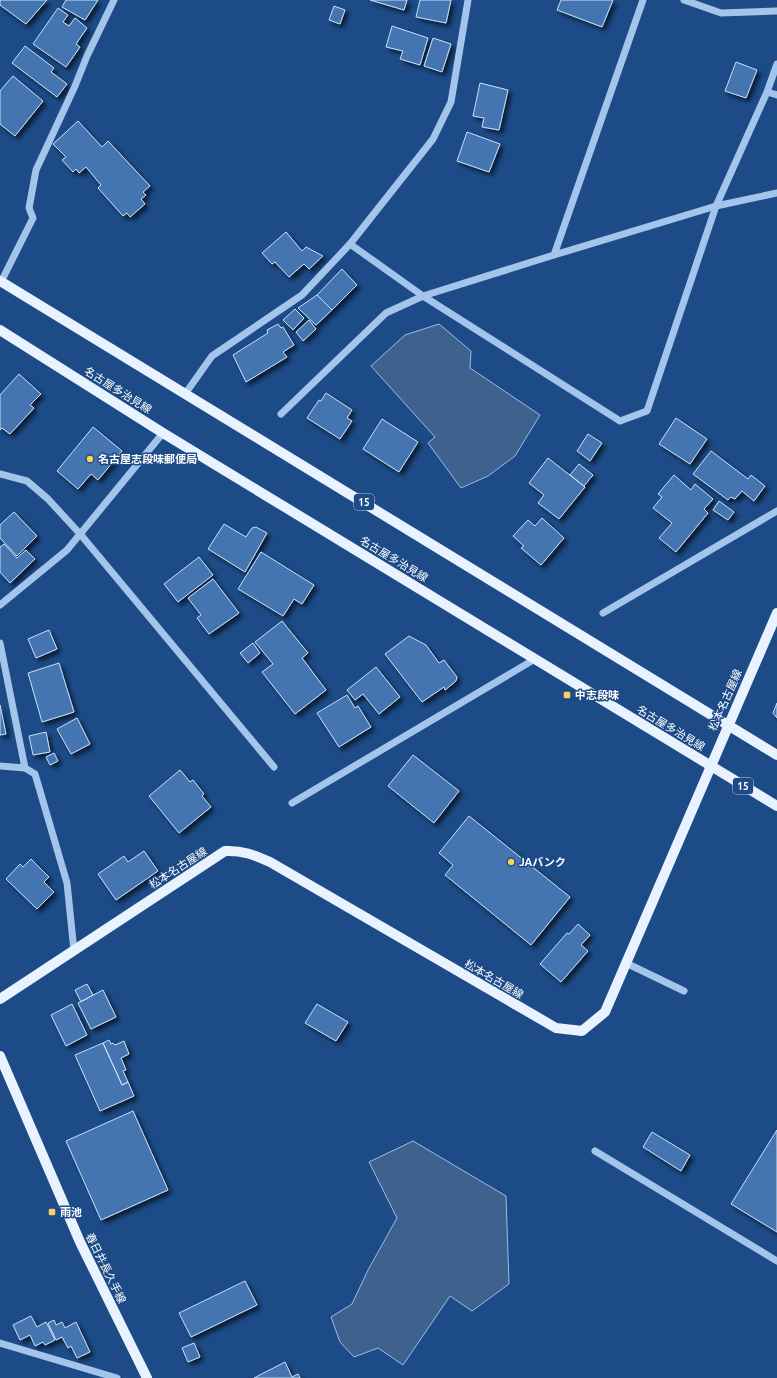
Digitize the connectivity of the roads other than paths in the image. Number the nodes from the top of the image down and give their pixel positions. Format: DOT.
graph roads {
  1 [pos="114,0"];
  2 [pos="468,0"];
  3 [pos="643,0"];
  4 [pos="684,0"];
  5 [pos="777,11"];
  6 [pos="777,64"];
  7 [pos="767,92"];
  8 [pos="777,95"];
  9 [pos="777,193"];
  10 [pos="716,206"];
  11 [pos="350,244"];
  12 [pos="554,255"];
  13 [pos="1,282"];
  14 [pos="423,296"];
  15 [pos="0,330"];
  16 [pos="185,394"];
  17 [pos="281,414"];
  18 [pos="163,433"];
  19 [pos="0,474"];
  20 [pos="777,511"];
  21 [pos="80,535"];
  22 [pos="0,605"];
  23 [pos="603,613"];
  24 [pos="777,613"];
  25 [pos="0,643"];
  26 [pos="535,659"];
  27 [pos="728,724"];
  28 [pos="777,755"];
  29 [pos="0,766"];
  30 [pos="274,766"];
  31 [pos="710,766"];
  32 [pos="25,768"];
  33 [pos="292,803"];
  34 [pos="777,806"];
  35 [pos="74,951"];
  36 [pos="626,963"];
  37 [pos="684,991"];
  38 [pos="0,999"];
  39 [pos="0,1056"];
  40 [pos="595,1151"];
  41 [pos="777,1261"];
  42 [pos="0,1343"];
  43 [pos="117,1378"];
  44 [pos="147,1378"];
  1 -- 13 [label="street"];
  2 -- 11 [label="street"];
  3 -- 12 [label="street"];
  4 -- 5 [label="street"];
  6 -- 7 [label="street"];
  7 -- 8 [label="street"];
  7 -- 10 [label="street"];
  9 -- 10 [label="street"];
  10 -- 12 [label="street"];
  10 -- 14 [label="street"];
  11 -- 14 [label="street"];
  11 -- 16 [label="street"];
  12 -- 14 [label="street"];
  13 -- 16 [label="main road, 15"];
  14 -- 17 [label="street"];
  15 -- 18 [label="main road, 名古屋多治見線 / 15"];
  16 -- 27 [label="main road, 15"];
  18 -- 21 [label="street"];
  18 -- 26 [label="main road, 名古屋多治見線 / 15"];
  19 -- 21 [label="street"];
  20 -- 23 [label="street"];
  21 -- 22 [label="street"];
  21 -- 30 [label="street"];
  24 -- 27 [label="main road, 松本名古屋線"];
  25 -- 32 [label="street"];
  26 -- 31 [label="main road, 名古屋多治見線 / 15"];
  26 -- 33 [label="street"];
  27 -- 28 [label="main road, 15"];
  27 -- 31 [label="main road, 松本名古屋線"];
  29 -- 32 [label="street"];
  31 -- 34 [label="main road, 名古屋多治見線 / 15"];
  31 -- 36 [label="main road, 松本名古屋線"];
  32 -- 35 [label="street"];
  35 -- 36 [label="main road, 松本名古屋線"];
  35 -- 38 [label="main road, 松本名古屋線"];
  36 -- 37 [label="street"];
  39 -- 44 [label="main road, 春日井長久手線"];
  40 -- 41 [label="street"];
  42 -- 43 [label="street"];
}
